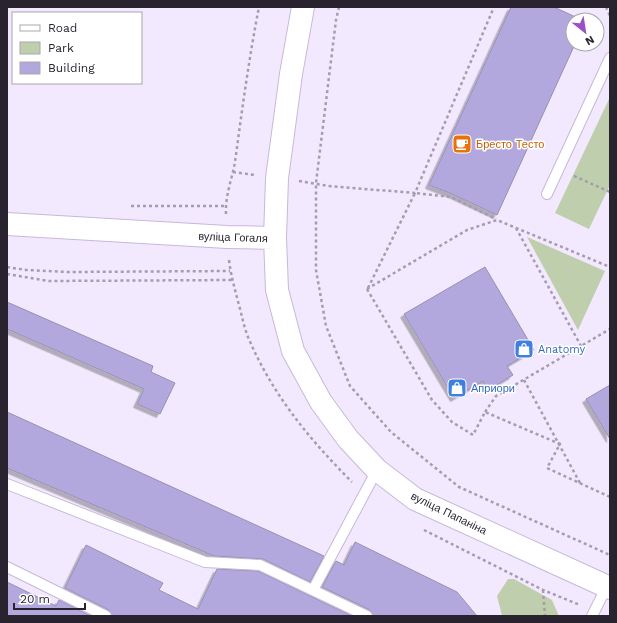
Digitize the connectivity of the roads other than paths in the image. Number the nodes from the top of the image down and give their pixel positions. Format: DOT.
graph roads {
  1 [pos="303,7"];
  2 [pos="610,58"];
  3 [pos="547,194"];
  4 [pos="7,224"];
  5 [pos="275,238"];
  6 [pos="377,470"];
  7 [pos="7,484"];
  8 [pos="7,567"];
  9 [pos="608,587"];
  10 [pos="313,590"];
  11 [pos="594,614"];
  12 [pos="106,616"];
  13 [pos="367,616"];
  1 -- 5 [label="street, вуліца Гогаля"];
  2 -- 3 [label="lane"];
  4 -- 5 [label="street, вуліца Гогаля"];
  5 -- 6 [label="street, вуліца Папаніна"];
  6 -- 9 [label="street, вуліца Папаніна"];
  6 -- 10 [label="lane"];
  7 -- 10 [label="lane"];
  8 -- 12 [label="lane"];
  9 -- 11 [label="lane"];
  10 -- 13 [label="lane"];
}
